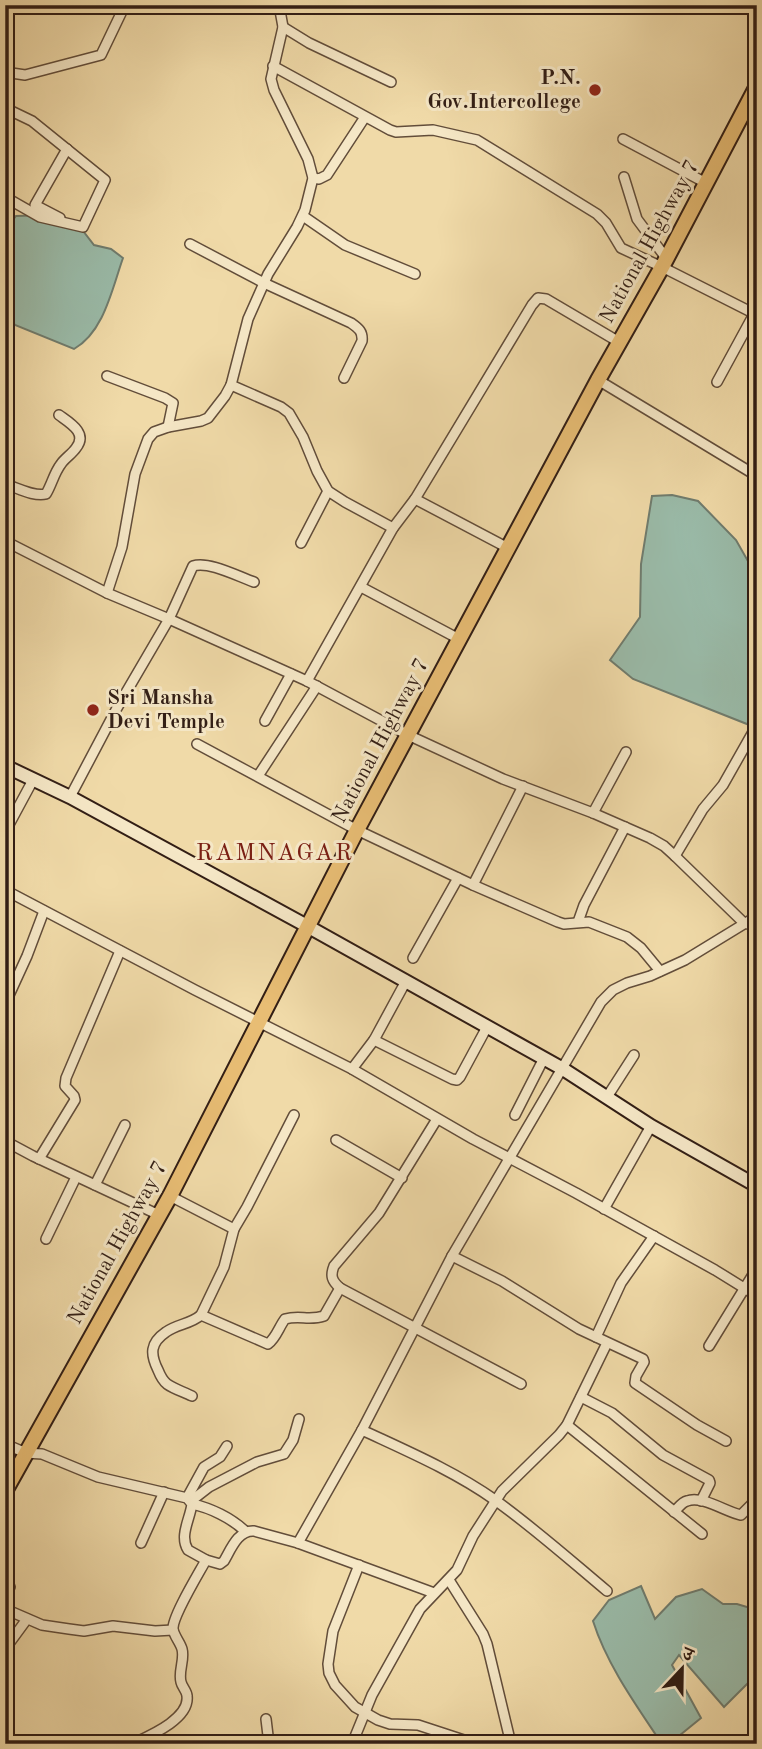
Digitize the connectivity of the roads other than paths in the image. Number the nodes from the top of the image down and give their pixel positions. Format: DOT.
graph roads {
  1 [pos="125,5"];
  2 [pos="279,5"];
  3 [pos="283,27"];
  4 [pos="273,66"];
  5 [pos="5,72"];
  6 [pos="391,82"];
  7 [pos="757,86"];
  8 [pos="5,107"];
  9 [pos="365,117"];
  10 [pos="623,139"];
  11 [pos="67,149"];
  12 [pos="624,177"];
  13 [pos="313,178"];
  14 [pos="706,183"];
  15 [pos="5,197"];
  16 [pos="303,216"];
  17 [pos="71,224"];
  18 [pos="190,244"];
  19 [pos="664,262"];
  20 [pos="415,274"];
  21 [pos="264,283"];
  22 [pos="755,314"];
  23 [pos="619,342"];
  24 [pos="107,376"];
  25 [pos="344,378"];
  26 [pos="598,380"];
  27 [pos="717,382"];
  28 [pos="231,385"];
  29 [pos="59,415"];
  30 [pos="168,427"];
  31 [pos="756,475"];
  32 [pos="5,484"];
  33 [pos="328,491"];
  34 [pos="415,499"];
  35 [pos="393,528"];
  36 [pos="5,541"];
  37 [pos="301,543"];
  38 [pos="508,548"];
  39 [pos="254,582"];
  40 [pos="361,587"];
  41 [pos="107,593"];
  42 [pos="169,619"];
  43 [pos="459,639"];
  44 [pos="291,674"];
  45 [pos="307,681"];
  46 [pos="317,687"];
  47 [pos="265,721"];
  48 [pos="757,725"];
  49 [pos="408,735"];
  50 [pos="197,744"];
  51 [pos="626,752"];
  52 [pos="5,766"];
  53 [pos="258,776"];
  54 [pos="33,780"];
  55 [pos="523,786"];
  56 [pos="70,797"];
  57 [pos="593,813"];
  58 [pos="625,827"];
  59 [pos="357,830"];
  60 [pos="5,832"];
  61 [pos="675,856"];
  62 [pos="458,878"];
  63 [pos="473,885"];
  64 [pos="5,890"];
  65 [pos="44,911"];
  66 [pos="757,916"];
  67 [pos="578,922"];
  68 [pos="744,923"];
  69 [pos="307,926"];
  70 [pos="757,926"];
  71 [pos="120,951"];
  72 [pos="413,958"];
  73 [pos="660,971"];
  74 [pos="406,981"];
  75 [pos="5,1004"];
  76 [pos="259,1022"];
  77 [pos="486,1027"];
  78 [pos="374,1040"];
  79 [pos="634,1055"];
  80 [pos="544,1058"];
  81 [pos="352,1069"];
  82 [pos="562,1069"];
  83 [pos="607,1097"];
  84 [pos="293,1115"];
  85 [pos="514,1115"];
  86 [pos="438,1119"];
  87 [pos="125,1125"];
  88 [pos="651,1126"];
  89 [pos="335,1140"];
  90 [pos="5,1141"];
  91 [pos="39,1158"];
  92 [pos="510,1160"];
  93 [pos="76,1177"];
  94 [pos="402,1178"];
  95 [pos="94,1185"];
  96 [pos="757,1186"];
  97 [pos="170,1196"];
  98 [pos="604,1209"];
  99 [pos="159,1216"];
  100 [pos="233,1229"];
  101 [pos="654,1236"];
  102 [pos="46,1239"];
  103 [pos="452,1256"];
  104 [pos="757,1268"];
  105 [pos="340,1288"];
  106 [pos="744,1288"];
  107 [pos="757,1296"];
  108 [pos="201,1315"];
  109 [pos="415,1328"];
  110 [pos="596,1337"];
  111 [pos="607,1343"];
  112 [pos="709,1346"];
  113 [pos="521,1384"];
  114 [pos="192,1396"];
  115 [pos="581,1397"];
  116 [pos="299,1419"];
  117 [pos="566,1425"];
  118 [pos="362,1430"];
  119 [pos="726,1441"];
  120 [pos="5,1444"];
  121 [pos="227,1446"];
  122 [pos="26,1453"];
  123 [pos="5,1491"];
  124 [pos="164,1492"];
  125 [pos="757,1499"];
  126 [pos="495,1500"];
  127 [pos="190,1501"];
  128 [pos="701,1501"];
  129 [pos="674,1512"];
  130 [pos="245,1531"];
  131 [pos="702,1534"];
  132 [pos="298,1543"];
  133 [pos="141,1544"];
  134 [pos="206,1560"];
  135 [pos="359,1565"];
  136 [pos="449,1580"];
  137 [pos="607,1591"];
  138 [pos="434,1593"];
  139 [pos="5,1609"];
  140 [pos="27,1619"];
  141 [pos="173,1630"];
  142 [pos="5,1649"];
  143 [pos="365,1713"];
  144 [pos="266,1718"];
  145 [pos="132,1744"];
  146 [pos="269,1744"];
  147 [pos="352,1744"];
  148 [pos="476,1744"];
  149 [pos="511,1744"];
  1 -- 5 [label="street"];
  2 -- 3 [label="street"];
  3 -- 4 [label="street"];
  3 -- 6 [label="street"];
  4 -- 9 [label="street"];
  4 -- 13 [label="street"];
  7 -- 14 [label="main road, National Highway 7"];
  8 -- 11 [label="street"];
  9 -- 13 [label="street"];
  9 -- 19 [label="street"];
  10 -- 14 [label="street"];
  11 -- 17 [label="street"];
  11 -- 17 [label="street"];
  12 -- 19 [label="street"];
  13 -- 16 [label="street"];
  14 -- 19 [label="main road, National Highway 7"];
  15 -- 17 [label="street"];
  16 -- 20 [label="street"];
  16 -- 21 [label="street"];
  18 -- 21 [label="street"];
  19 -- 22 [label="street"];
  19 -- 23 [label="main road, National Highway 7"];
  21 -- 25 [label="street"];
  21 -- 28 [label="street"];
  22 -- 27 [label="street"];
  23 -- 26 [label="main road, National Highway 7"];
  23 -- 34 [label="street"];
  24 -- 30 [label="street"];
  26 -- 31 [label="street"];
  26 -- 38 [label="main road, National Highway 7"];
  28 -- 30 [label="street"];
  28 -- 33 [label="street"];
  29 -- 32 [label="street"];
  30 -- 41 [label="street"];
  33 -- 35 [label="street"];
  33 -- 37 [label="street"];
  34 -- 35 [label="street"];
  34 -- 38 [label="street"];
  35 -- 40 [label="street"];
  36 -- 41 [label="street"];
  38 -- 43 [label="main road, National Highway 7"];
  39 -- 42 [label="street"];
  40 -- 43 [label="street"];
  40 -- 45 [label="street"];
  41 -- 42 [label="street"];
  42 -- 44 [label="street"];
  42 -- 56 [label="street"];
  43 -- 49 [label="main road, National Highway 7"];
  44 -- 45 [label="street"];
  44 -- 47 [label="street"];
  45 -- 46 [label="street"];
  46 -- 49 [label="street"];
  46 -- 53 [label="street"];
  48 -- 61 [label="street"];
  49 -- 55 [label="street"];
  49 -- 59 [label="main road, National Highway 7"];
  50 -- 53 [label="street"];
  51 -- 57 [label="street"];
  52 -- 54 [label="main road"];
  53 -- 59 [label="street"];
  54 -- 56 [label="main road"];
  54 -- 60 [label="street"];
  55 -- 57 [label="street"];
  55 -- 63 [label="street"];
  56 -- 69 [label="main road"];
  57 -- 58 [label="street"];
  58 -- 61 [label="street"];
  58 -- 67 [label="street"];
  59 -- 62 [label="street"];
  59 -- 69 [label="main road, National Highway 7"];
  61 -- 68 [label="street"];
  62 -- 63 [label="street"];
  62 -- 72 [label="street"];
  63 -- 67 [label="street"];
  64 -- 65 [label="street"];
  65 -- 71 [label="street"];
  65 -- 75 [label="street"];
  66 -- 68 [label="street"];
  67 -- 73 [label="street"];
  68 -- 70 [label="street"];
  68 -- 73 [label="street"];
  69 -- 74 [label="main road"];
  69 -- 76 [label="main road, National Highway 7"];
  71 -- 76 [label="street"];
  71 -- 91 [label="street"];
  73 -- 82 [label="street"];
  74 -- 77 [label="main road"];
  74 -- 78 [label="street"];
  76 -- 81 [label="street"];
  76 -- 97 [label="main road, National Highway 7"];
  77 -- 78 [label="street"];
  77 -- 80 [label="main road"];
  78 -- 81 [label="street"];
  79 -- 83 [label="street"];
  80 -- 82 [label="main road"];
  80 -- 85 [label="street"];
  81 -- 86 [label="street"];
  82 -- 83 [label="main road"];
  82 -- 92 [label="street"];
  83 -- 88 [label="main road"];
  84 -- 100 [label="street"];
  86 -- 92 [label="street"];
  86 -- 94 [label="street"];
  87 -- 95 [label="street"];
  88 -- 96 [label="main road"];
  88 -- 98 [label="street"];
  89 -- 94 [label="street"];
  90 -- 91 [label="street"];
  91 -- 93 [label="street"];
  92 -- 98 [label="street"];
  92 -- 103 [label="street"];
  93 -- 95 [label="street"];
  93 -- 102 [label="street"];
  94 -- 105 [label="street"];
  95 -- 99 [label="street"];
  97 -- 99 [label="main road, National Highway 7"];
  97 -- 100 [label="street"];
  98 -- 101 [label="street"];
  99 -- 122 [label="main road, National Highway 7"];
  100 -- 108 [label="street"];
  101 -- 106 [label="street"];
  101 -- 110 [label="street"];
  103 -- 109 [label="street"];
  103 -- 110 [label="street"];
  104 -- 106 [label="street"];
  105 -- 108 [label="street"];
  105 -- 109 [label="street"];
  106 -- 107 [label="street"];
  106 -- 112 [label="street"];
  108 -- 114 [label="street"];
  109 -- 113 [label="street"];
  109 -- 118 [label="street"];
  110 -- 111 [label="street"];
  111 -- 115 [label="street"];
  111 -- 119 [label="street"];
  115 -- 117 [label="street"];
  115 -- 128 [label="street"];
  116 -- 127 [label="street"];
  117 -- 126 [label="street"];
  117 -- 129 [label="street"];
  118 -- 126 [label="street"];
  118 -- 132 [label="street"];
  120 -- 122 [label="street"];
  121 -- 127 [label="street"];
  122 -- 123 [label="main road, National Highway 7"];
  122 -- 124 [label="street"];
  124 -- 127 [label="street"];
  124 -- 133 [label="street"];
  125 -- 128 [label="street"];
  126 -- 136 [label="street"];
  126 -- 137 [label="street"];
  127 -- 130 [label="street"];
  127 -- 134 [label="street"];
  128 -- 129 [label="street"];
  129 -- 131 [label="street"];
  130 -- 132 [label="street"];
  130 -- 134 [label="street"];
  132 -- 135 [label="street"];
  134 -- 141 [label="street"];
  135 -- 138 [label="street"];
  135 -- 143 [label="street"];
  136 -- 138 [label="street"];
  136 -- 149 [label="street"];
  138 -- 143 [label="street"];
  139 -- 140 [label="street"];
  140 -- 141 [label="street"];
  140 -- 142 [label="street"];
  141 -- 145 [label="street"];
  143 -- 147 [label="street"];
  143 -- 148 [label="street"];
  144 -- 146 [label="street"];
}
